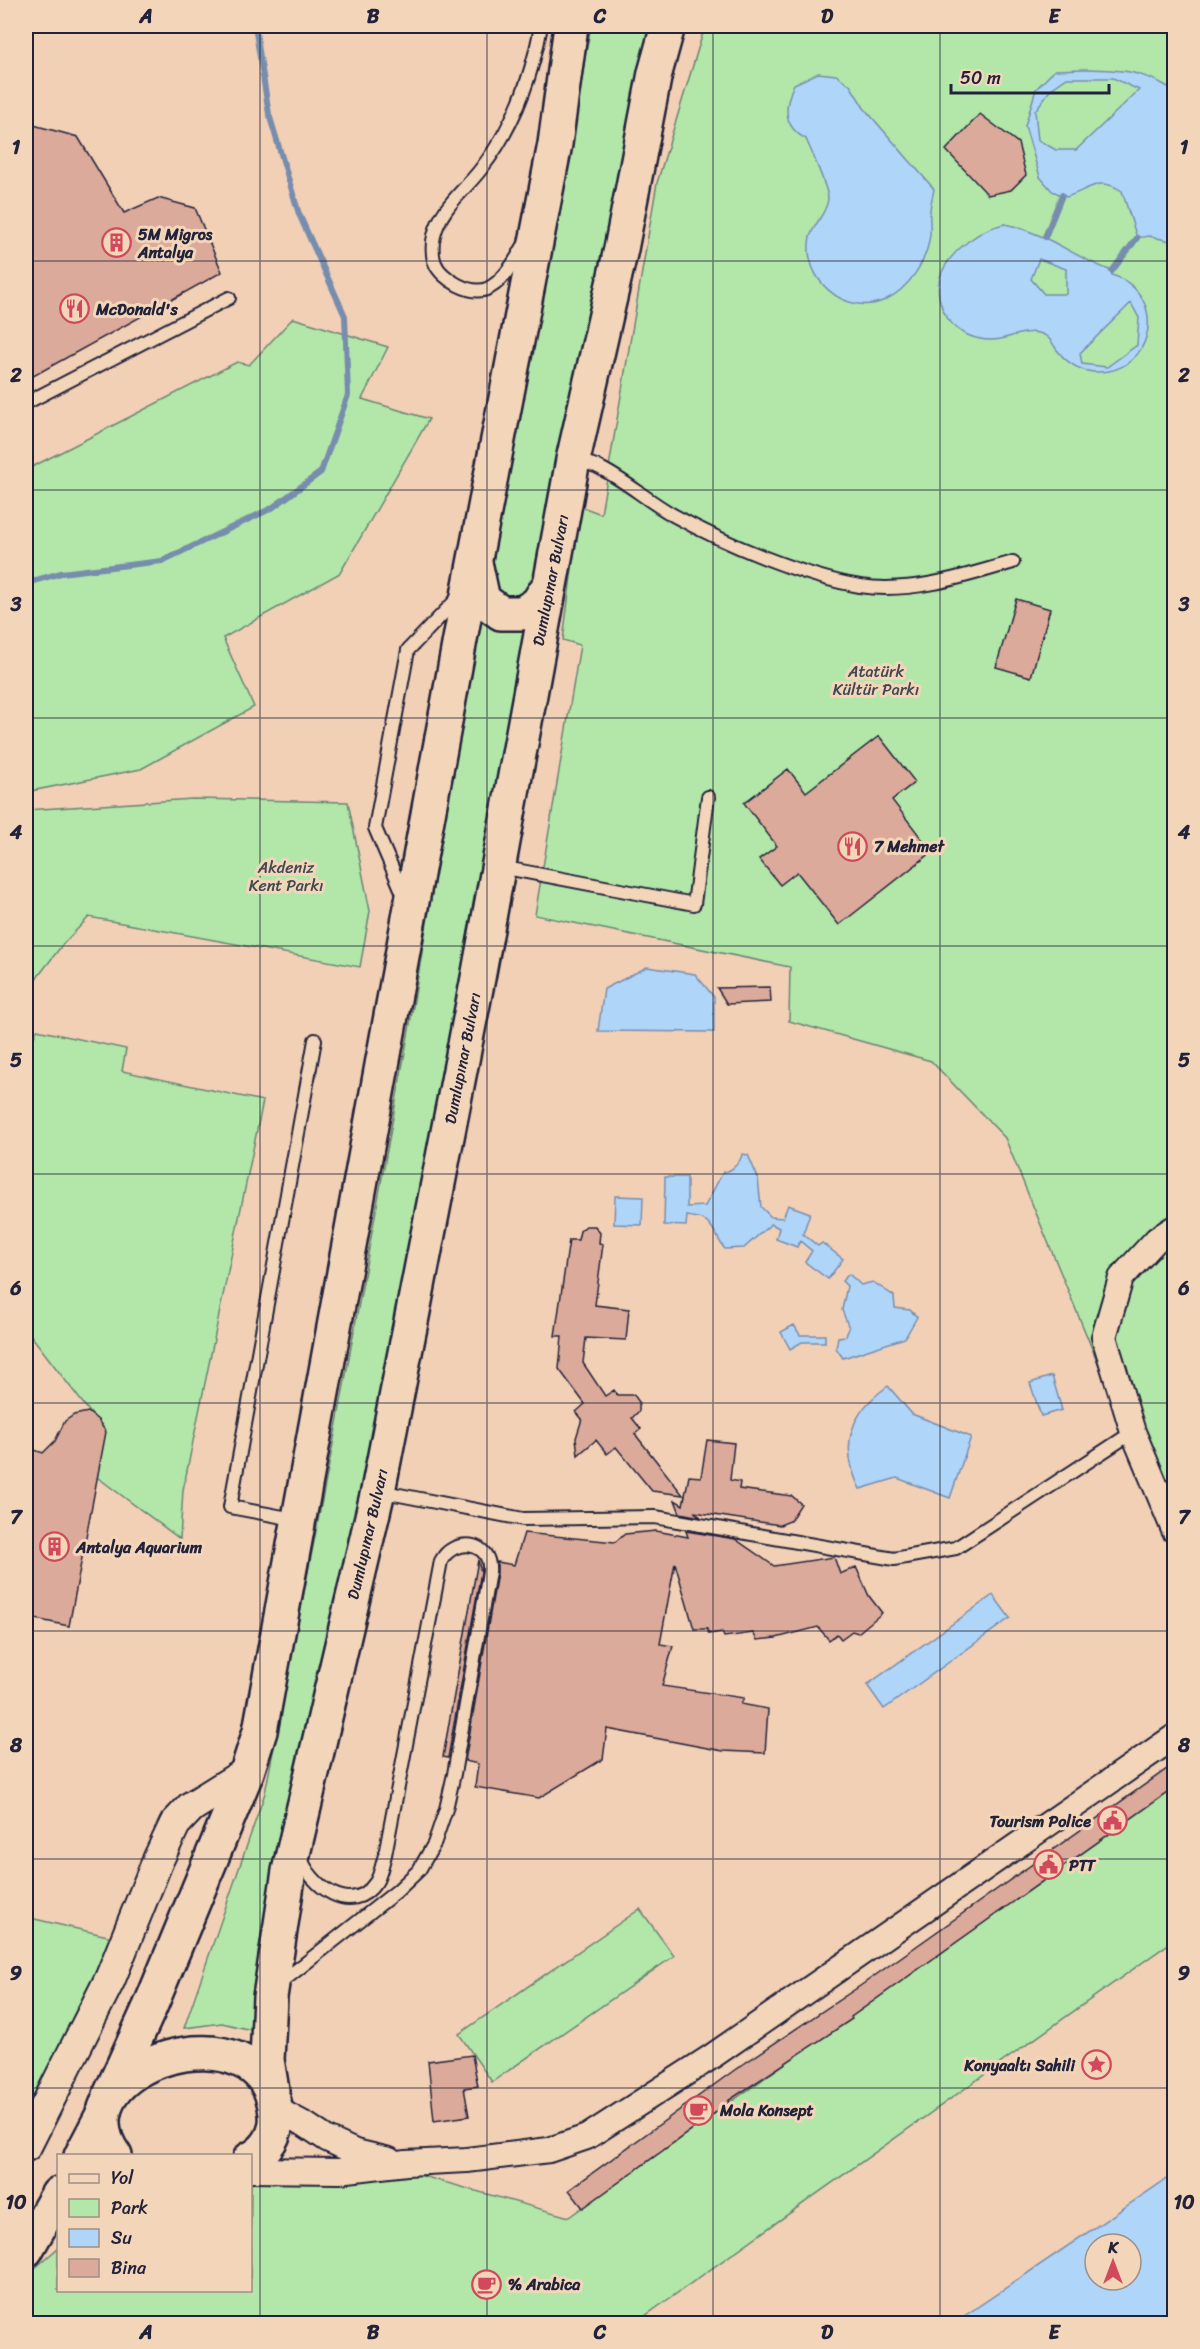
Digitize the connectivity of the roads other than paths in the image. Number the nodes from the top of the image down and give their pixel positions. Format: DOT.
graph roads {
  1 [pos="541,26"];
  2 [pos="571,26"];
  3 [pos="668,26"];
  4 [pos="541,217"];
  5 [pos="229,298"];
  6 [pos="26,403"];
  7 [pos="573,460"];
  8 [pos="1013,562"];
  9 [pos="473,574"];
  10 [pos="548,587"];
  11 [pos="708,797"];
  12 [pos="498,867"];
  13 [pos="411,913"];
  14 [pos="315,1040"];
  15 [pos="1174,1228"];
  16 [pos="1133,1432"];
  17 [pos="378,1491"];
  18 [pos="299,1521"];
  19 [pos="1174,1530"];
  20 [pos="1171,1737"];
  21 [pos="248,1772"];
  22 [pos="296,1840"];
  23 [pos="270,1996"];
  24 [pos="274,2100"];
  25 [pos="107,2104"];
  26 [pos="26,2146"];
  27 [pos="82,2154"];
  28 [pos="114,2154"];
  29 [pos="252,2158"];
  30 [pos="406,2163"];
  31 [pos="252,2170"];
  32 [pos="57,2196"];
  33 [pos="57,2236"];
  34 [pos="26,2250"];
  35 [pos="26,2259"];
  1 -- 4 [label="lane"];
  2 -- 4 [label="main road"];
  3 -- 7 [label="main road, Dumlupınar Bulvarı"];
  4 -- 9 [label="main road"];
  5 -- 6 [label="lane"];
  7 -- 8 [label="lane"];
  7 -- 10 [label="main road, Dumlupınar Bulvarı"];
  9 -- 10 [label="main road"];
  9 -- 13 [label="main road"];
  9 -- 13 [label="lane"];
  10 -- 12 [label="main road, Dumlupınar Bulvarı"];
  11 -- 12 [label="lane"];
  12 -- 17 [label="main road, Dumlupınar Bulvarı"];
  13 -- 18 [label="main road"];
  14 -- 18 [label="lane"];
  15 -- 16 [label="street"];
  16 -- 17 [label="lane"];
  16 -- 19 [label="street"];
  17 -- 22 [label="main road, Dumlupınar Bulvarı"];
  18 -- 21 [label="main road"];
  20 -- 30 [label="street"];
  21 -- 25 [label="main road"];
  21 -- 26 [label="street"];
  22 -- 23 [label="main road, Dumlupınar Bulvarı"];
  22 -- 23 [label="lane"];
  23 -- 24 [label="main road, Dumlupınar Bulvarı"];
  24 -- 25 [label="main road"];
  24 -- 29 [label="main road, Dumlupınar Bulvarı"];
  24 -- 30 [label="street"];
  25 -- 27 [label="main road"];
  25 -- 28 [label="main road"];
  30 -- 31 [label="street"];
  32 -- 34 [label="main road"];
  33 -- 35 [label="main road"];
}
